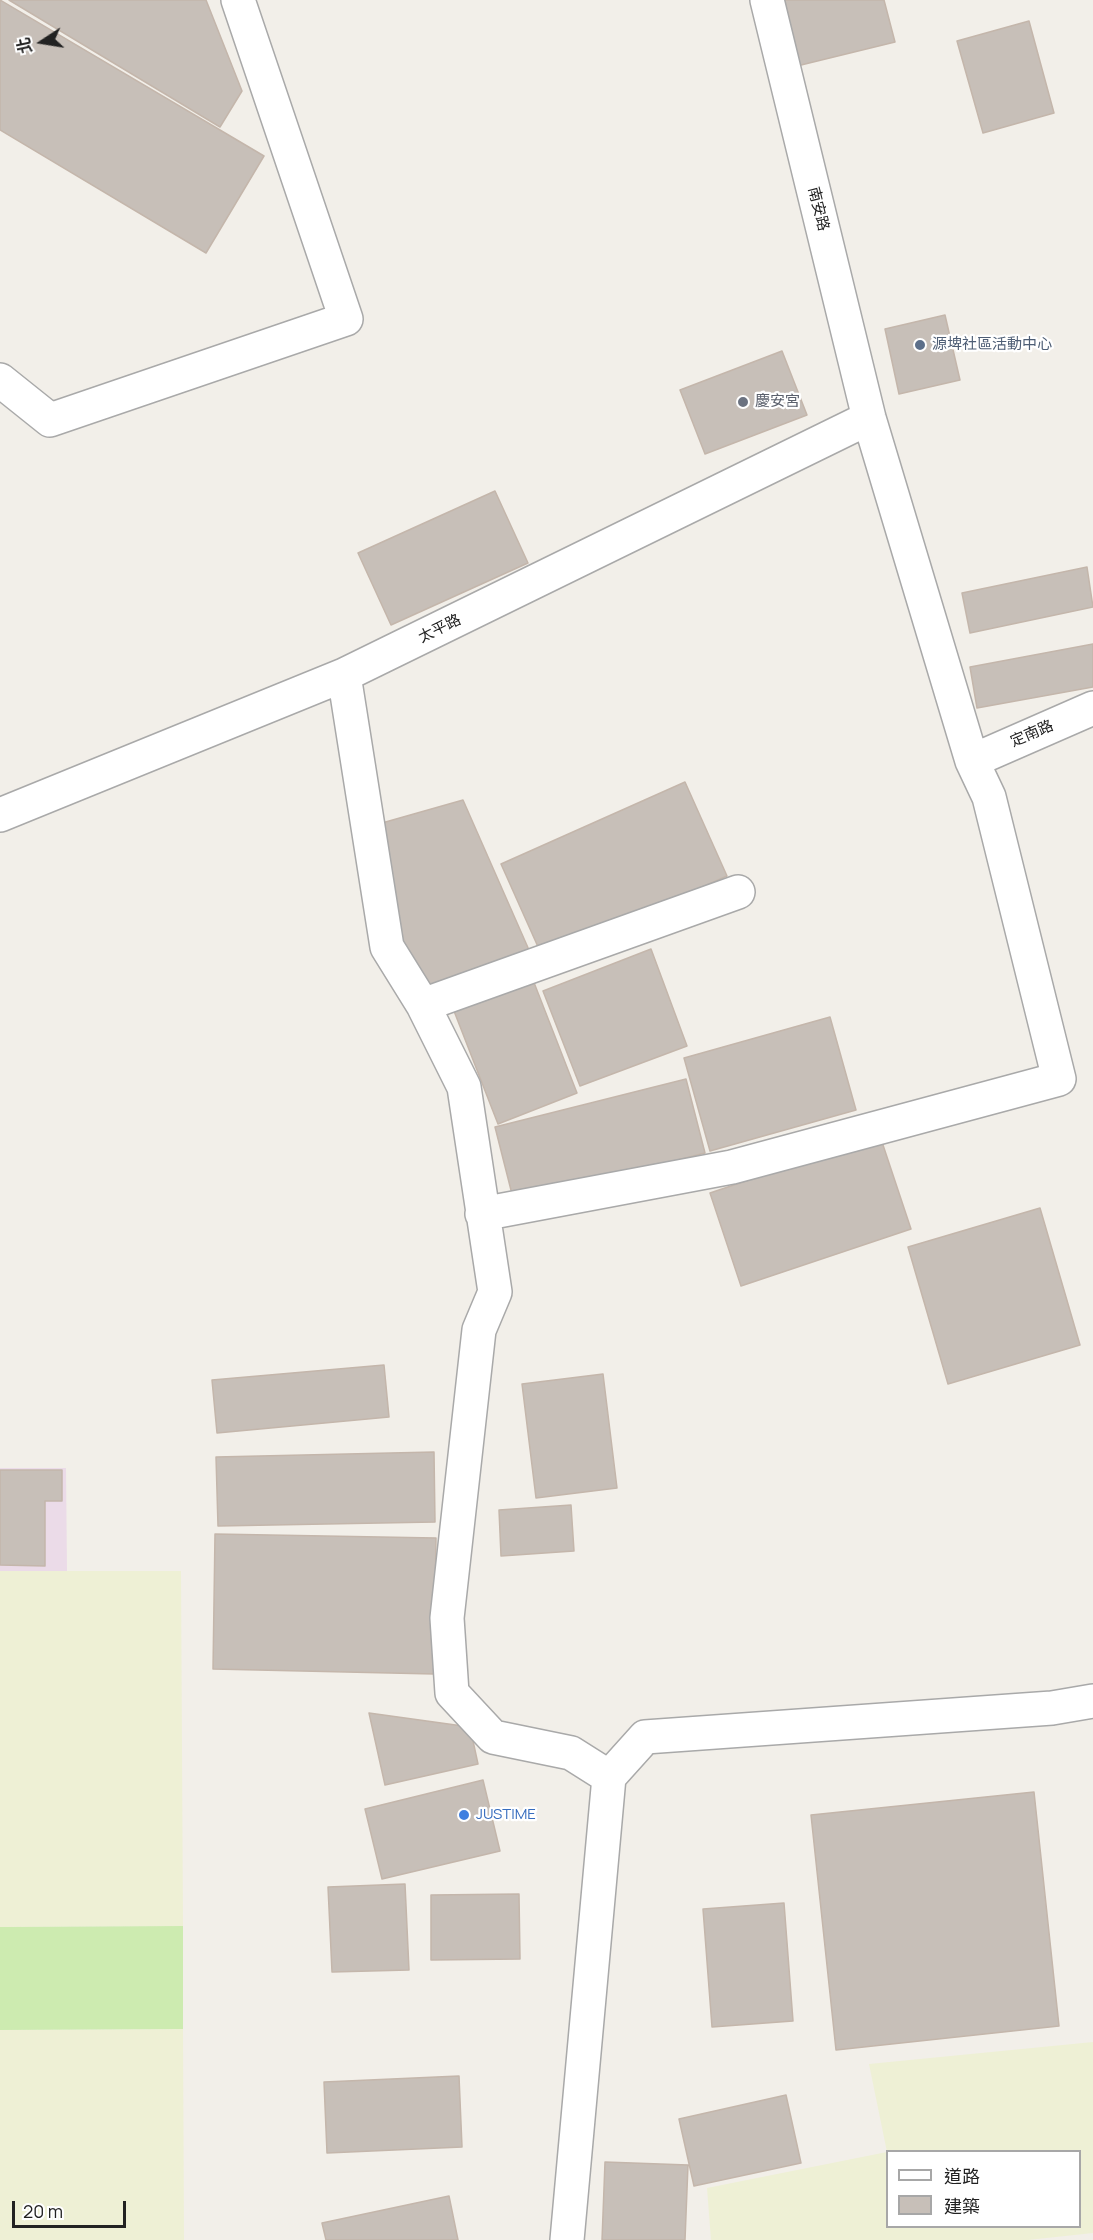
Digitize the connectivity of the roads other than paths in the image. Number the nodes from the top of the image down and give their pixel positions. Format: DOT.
graph roads {
  1 [pos="238,0"];
  2 [pos="767,0"];
  3 [pos="0,380"];
  4 [pos="869,418"];
  5 [pos="344,675"];
  6 [pos="1093,708"];
  7 [pos="972,760"];
  8 [pos="0,815"];
  9 [pos="738,892"];
  10 [pos="423,1005"];
  11 [pos="482,1214"];
  12 [pos="1093,1701"];
  13 [pos="609,1777"];
  14 [pos="567,2240"];
  1 -- 3 [label="street"];
  2 -- 4 [label="street, 南安路"];
  4 -- 5 [label="street, 太平路"];
  4 -- 7 [label="street, 南安路"];
  5 -- 8 [label="street, 太平路"];
  5 -- 10 [label="street"];
  6 -- 7 [label="street, 定南路"];
  7 -- 11 [label="street, 南安路"];
  9 -- 10 [label="street"];
  10 -- 11 [label="street"];
  11 -- 13 [label="street"];
  12 -- 13 [label="street"];
  13 -- 14 [label="street"];
}
